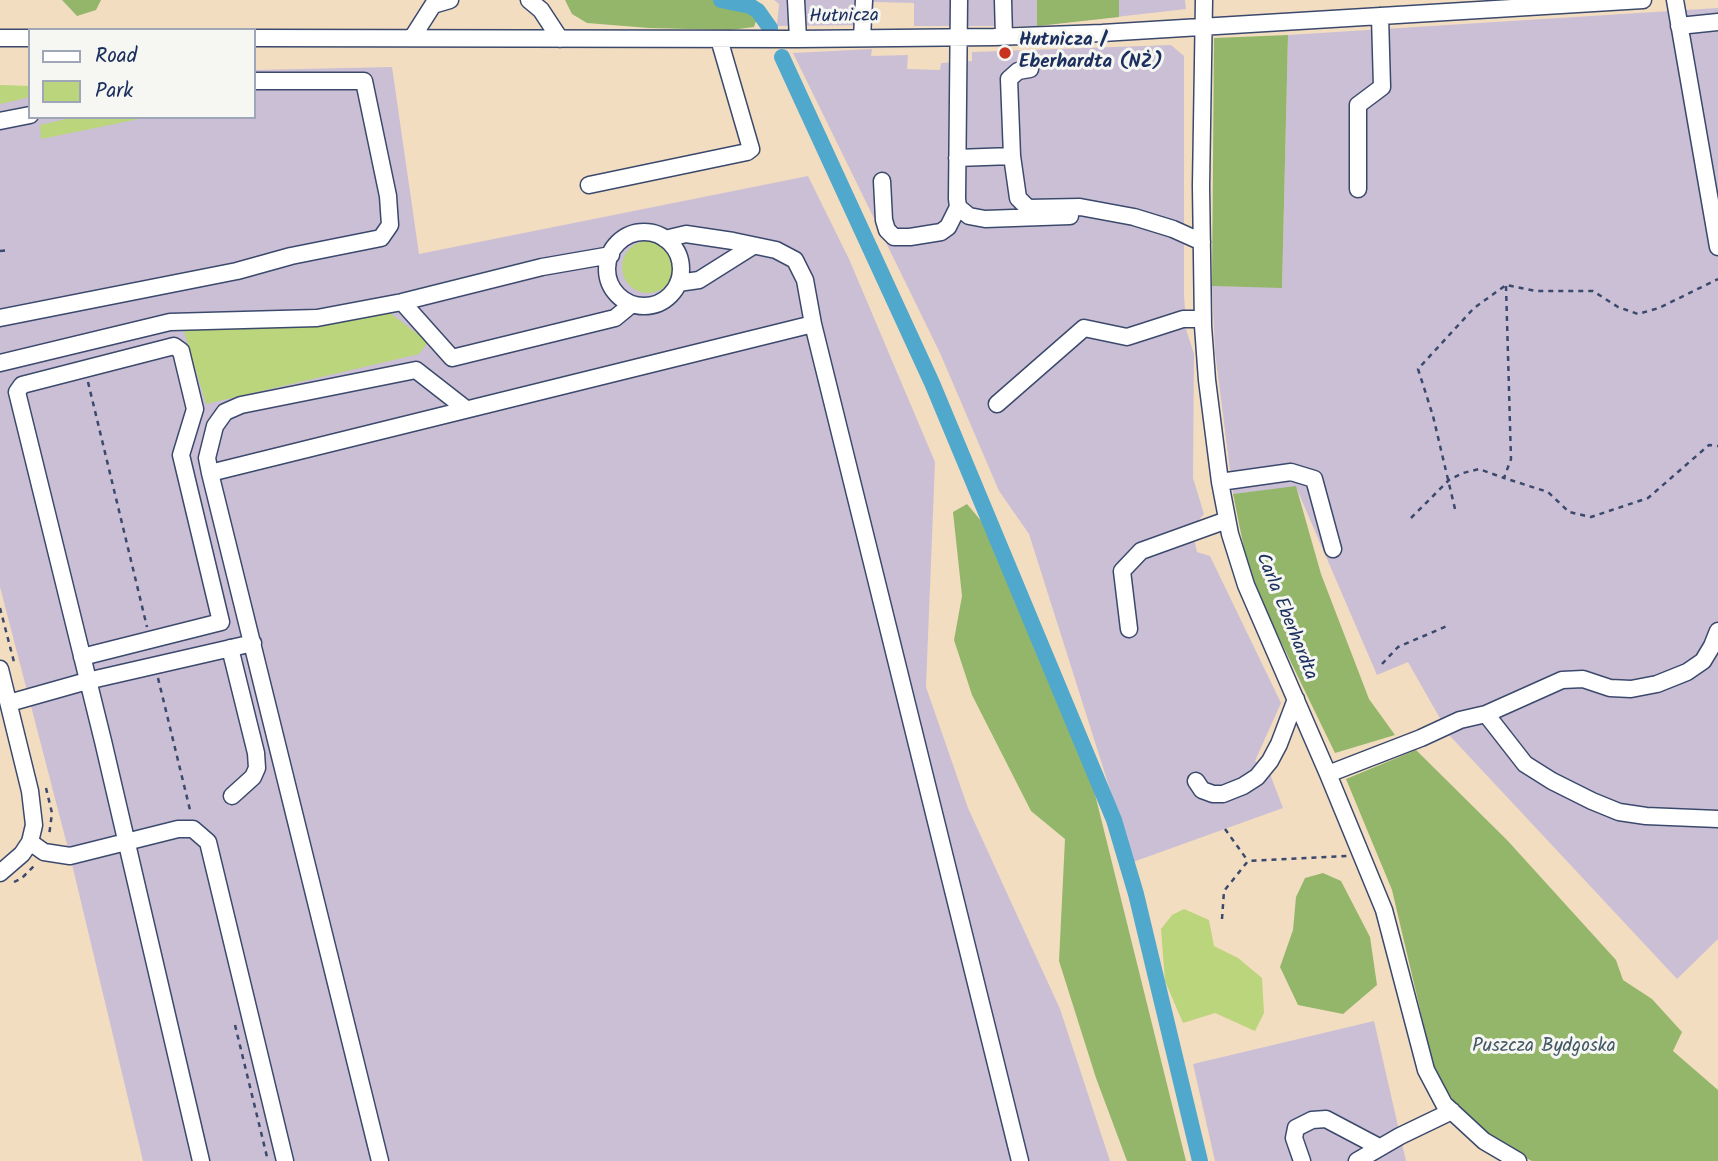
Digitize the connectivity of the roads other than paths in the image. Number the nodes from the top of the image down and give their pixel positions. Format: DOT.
graph roads {
  1 [pos="450,0"];
  2 [pos="529,0"];
  3 [pos="796,0"];
  4 [pos="864,0"];
  5 [pos="958,0"];
  6 [pos="1003,0"];
  7 [pos="1204,0"];
  8 [pos="1362,0"];
  9 [pos="1643,0"];
  10 [pos="1675,0"];
  11 [pos="1619,1"];
  12 [pos="1495,4"];
  13 [pos="1380,16"];
  14 [pos="1363,17"];
  15 [pos="1718,22"];
  16 [pos="1203,26"];
  17 [pos="1679,26"];
  18 [pos="958,37"];
  19 [pos="1004,37"];
  20 [pos="0,38"];
  21 [pos="28,38"];
  22 [pos="256,38"];
  23 [pos="412,38"];
  24 [pos="862,38"];
  25 [pos="560,39"];
  26 [pos="719,39"];
  27 [pos="798,39"];
  28 [pos="1030,69"];
  29 [pos="256,81"];
  30 [pos="28,116"];
  31 [pos="0,121"];
  32 [pos="1013,156"];
  33 [pos="957,158"];
  34 [pos="882,181"];
  35 [pos="589,185"];
  36 [pos="1358,189"];
  37 [pos="958,207"];
  38 [pos="1070,216"];
  39 [pos="665,239"];
  40 [pos="1202,242"];
  41 [pos="753,246"];
  42 [pos="1718,247"];
  43 [pos="611,255"];
  44 [pos="678,283"];
  45 [pos="402,302"];
  46 [pos="632,303"];
  47 [pos="0,318"];
  48 [pos="1203,319"];
  49 [pos="813,324"];
  50 [pos="0,363"];
  51 [pos="997,404"];
  52 [pos="466,409"];
  53 [pos="210,473"];
  54 [pos="1220,482"];
  55 [pos="1227,520"];
  56 [pos="1333,549"];
  57 [pos="1129,629"];
  58 [pos="1718,631"];
  59 [pos="253,643"];
  60 [pos="230,648"];
  61 [pos="82,657"];
  62 [pos="0,669"];
  63 [pos="87,681"];
  64 [pos="1296,699"];
  65 [pos="9,703"];
  66 [pos="1486,714"];
  67 [pos="1328,774"];
  68 [pos="1196,780"];
  69 [pos="232,796"];
  70 [pos="1718,818"];
  71 [pos="125,841"];
  72 [pos="30,842"];
  73 [pos="0,873"];
  74 [pos="1452,1111"];
  75 [pos="1380,1147"];
  76 [pos="201,1161"];
  77 [pos="285,1161"];
  78 [pos="380,1161"];
  79 [pos="1020,1161"];
  80 [pos="1302,1161"];
  81 [pos="1357,1161"];
  82 [pos="1518,1161"];
  1 -- 23 [label="street"];
  2 -- 25 [label="street"];
  3 -- 27 [label="street"];
  4 -- 24 [label="street"];
  5 -- 18 [label="street"];
  6 -- 19 [label="street"];
  7 -- 16 [label="street, Carla Eberhardta"];
  8 -- 14 [label="street"];
  9 -- 11 [label="street, Hutnicza"];
  10 -- 17 [label="street"];
  11 -- 12 [label="street, Hutnicza"];
  12 -- 13 [label="street, Hutnicza"];
  13 -- 14 [label="street, Hutnicza"];
  13 -- 36 [label="street"];
  14 -- 16 [label="street, Hutnicza"];
  15 -- 17 [label="street"];
  16 -- 19 [label="street, Hutnicza"];
  16 -- 40 [label="street, Carla Eberhardta"];
  17 -- 42 [label="street"];
  18 -- 19 [label="street, Hutnicza"];
  18 -- 24 [label="street, Hutnicza"];
  18 -- 33 [label="street"];
  20 -- 21 [label="street"];
  22 -- 23 [label="street, Hutnicza"];
  23 -- 25 [label="street, Hutnicza"];
  24 -- 27 [label="street, Hutnicza"];
  25 -- 26 [label="street, Hutnicza"];
  26 -- 27 [label="street, Hutnicza"];
  26 -- 35 [label="street"];
  28 -- 32 [label="street"];
  29 -- 47 [label="street"];
  30 -- 31 [label="street"];
  32 -- 33 [label="street"];
  32 -- 40 [label="street"];
  33 -- 37 [label="street"];
  34 -- 37 [label="street"];
  37 -- 38 [label="street"];
  39 -- 41 [label="street"];
  39 -- 43 [label="street"];
  39 -- 44 [label="street"];
  40 -- 48 [label="street, Carla Eberhardta"];
  41 -- 44 [label="street"];
  41 -- 49 [label="street"];
  43 -- 45 [label="street"];
  43 -- 46 [label="street"];
  44 -- 46 [label="street"];
  45 -- 46 [label="street"];
  45 -- 50 [label="street"];
  48 -- 51 [label="street"];
  48 -- 54 [label="street, Carla Eberhardta"];
  49 -- 52 [label="street"];
  49 -- 79 [label="street"];
  52 -- 53 [label="street"];
  52 -- 53 [label="street"];
  53 -- 59 [label="street"];
  54 -- 55 [label="street, Carla Eberhardta"];
  54 -- 56 [label="street"];
  55 -- 57 [label="street"];
  55 -- 64 [label="street, Carla Eberhardta"];
  58 -- 66 [label="street"];
  59 -- 60 [label="street"];
  59 -- 78 [label="street"];
  60 -- 63 [label="street"];
  60 -- 69 [label="street"];
  61 -- 61 [label="street"];
  61 -- 63 [label="street"];
  62 -- 65 [label="street"];
  63 -- 65 [label="street"];
  63 -- 71 [label="street"];
  64 -- 67 [label="street, Carla Eberhardta"];
  64 -- 68 [label="street"];
  65 -- 72 [label="street"];
  66 -- 67 [label="street"];
  66 -- 70 [label="street"];
  67 -- 74 [label="street, Carla Eberhardta"];
  71 -- 72 [label="street"];
  71 -- 76 [label="street"];
  71 -- 77 [label="street"];
  72 -- 73 [label="street"];
  74 -- 75 [label="street"];
  74 -- 82 [label="street, Carla Eberhardta"];
  75 -- 80 [label="street"];
  75 -- 81 [label="street"];
}
